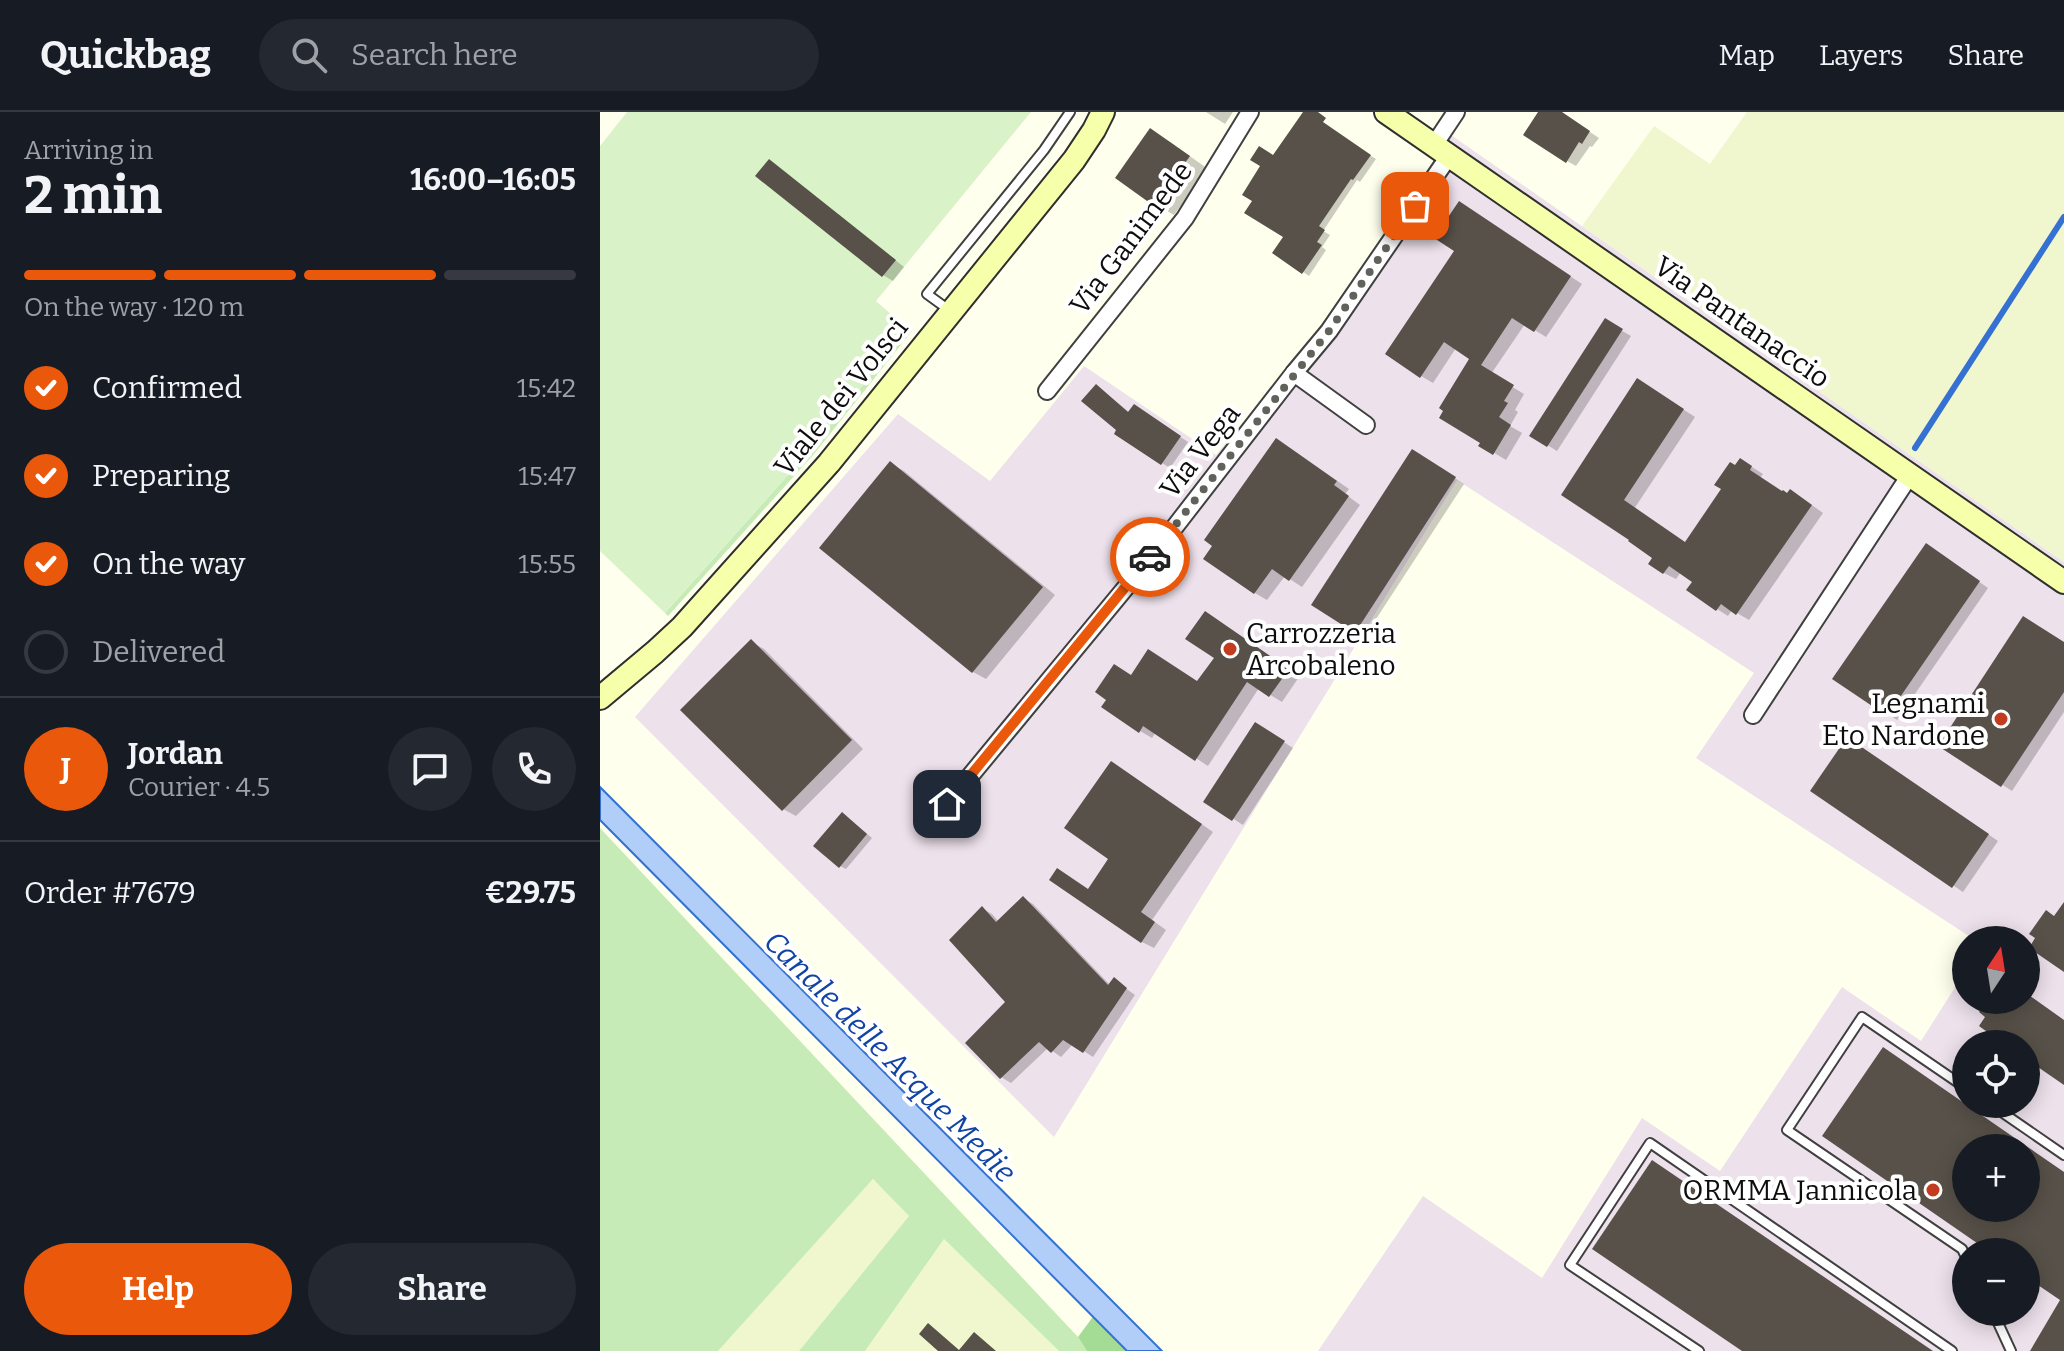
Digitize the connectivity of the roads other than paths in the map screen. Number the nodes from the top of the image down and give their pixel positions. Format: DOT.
graph roads {
  1 [pos="1070,112"];
  2 [pos="1103,112"];
  3 [pos="1250,112"];
  4 [pos="1386,112"];
  5 [pos="1456,112"];
  6 [pos="1441,150"];
  7 [pos="950,311"];
  8 [pos="1294,373"];
  9 [pos="1047,391"];
  10 [pos="1366,425"];
  11 [pos="1910,475"];
  12 [pos="2064,582"];
  13 [pos="600,698"];
  14 [pos="1753,715"];
  15 [pos="947,804"];
  16 [pos="1952,1078"];
  17 [pos="2010,1118"];
  18 [pos="2064,1155"];
  19 [pos="1952,1242"];
  20 [pos="1999,1326"];
  21 [pos="1699,1351"];
  22 [pos="1952,1351"];
  23 [pos="2011,1351"];
  1 -- 7 [label="lane"];
  2 -- 7 [label="street, Viale dei Volsci"];
  3 -- 9 [label="street, Via Ganimede"];
  4 -- 6 [label="street, Via Pantanaccio"];
  5 -- 6 [label="street, Via Vega"];
  6 -- 8 [label="street, Via Vega"];
  6 -- 11 [label="street, Via Pantanaccio"];
  7 -- 13 [label="street, Viale dei Volsci"];
  8 -- 10 [label="street"];
  8 -- 15 [label="street, Via Vega"];
  11 -- 12 [label="street, Via Pantanaccio"];
  11 -- 14 [label="street"];
  16 -- 19 [label="lane"];
  17 -- 18 [label="lane"];
  20 -- 23 [label="lane"];
  21 -- 22 [label="lane"];
}
